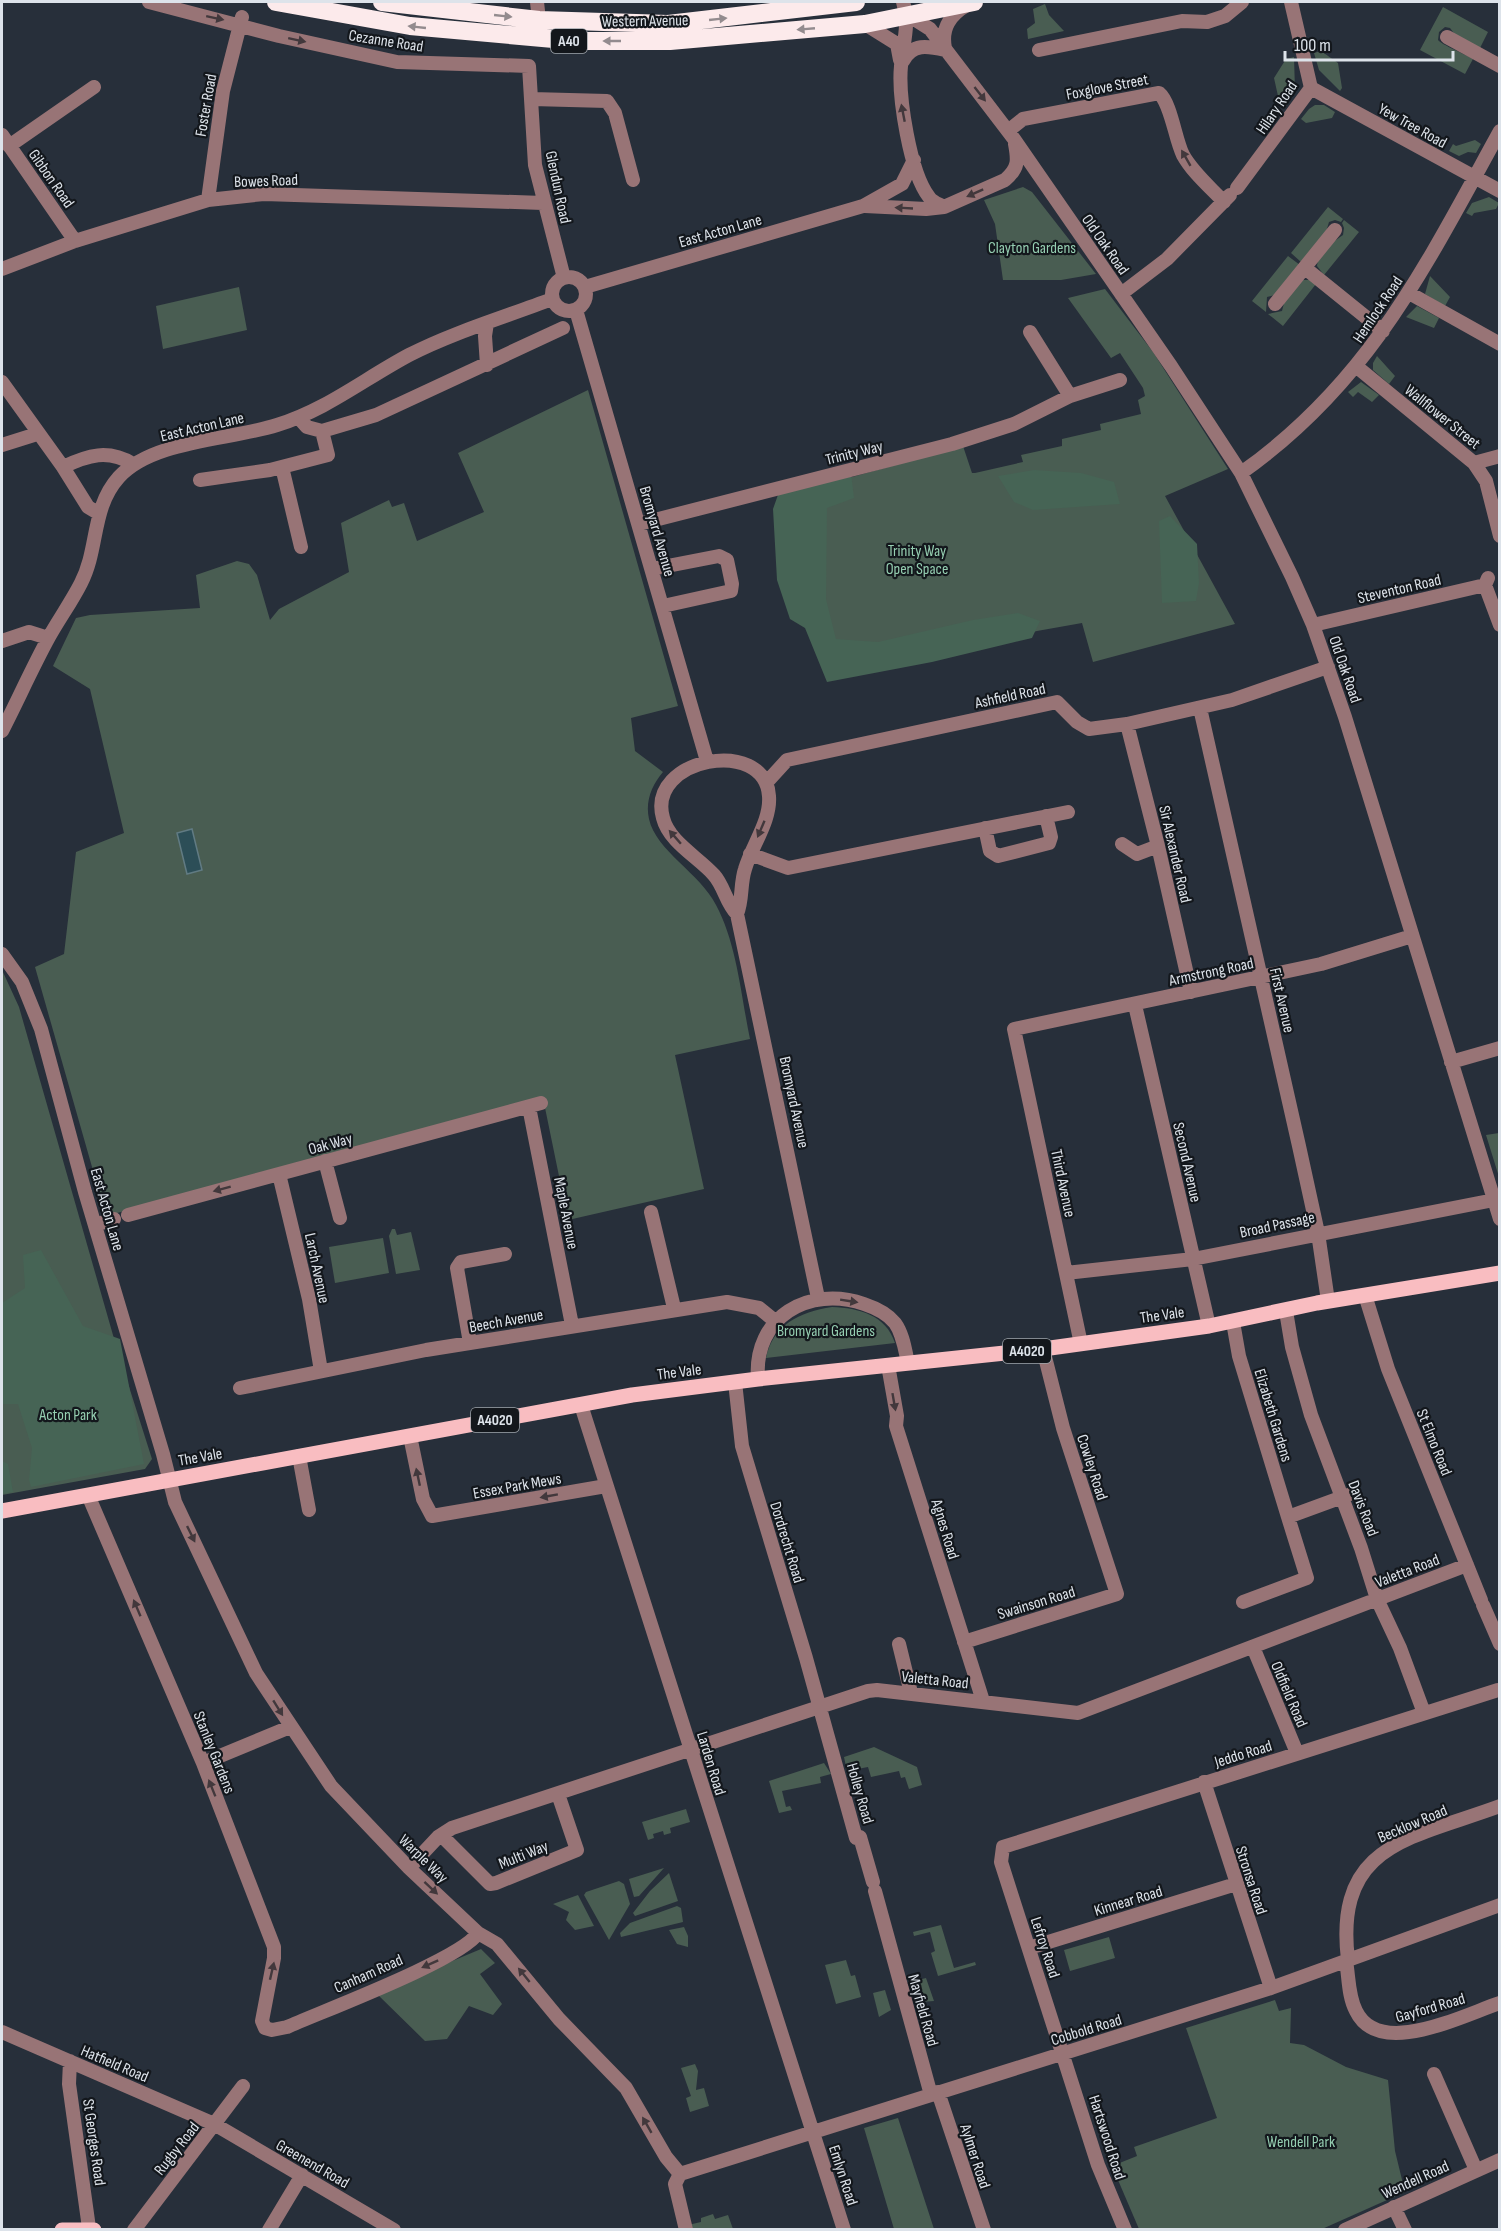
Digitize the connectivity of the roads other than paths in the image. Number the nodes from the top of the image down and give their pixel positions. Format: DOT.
graph roads {
  1 [pos="149,2"];
  2 [pos="276,2"];
  3 [pos="382,2"];
  4 [pos="537,2"];
  5 [pos="850,2"];
  6 [pos="975,2"];
  7 [pos="1242,2"];
  8 [pos="1291,2"];
  9 [pos="404,3"];
  10 [pos="763,7"];
  11 [pos="905,8"];
  12 [pos="539,20"];
  13 [pos="241,21"];
  14 [pos="865,24"];
  15 [pos="1447,37"];
  16 [pos="945,50"];
  17 [pos="1039,50"];
  18 [pos="901,65"];
  19 [pos="529,66"];
  20 [pos="1500,66"];
  21 [pos="94,87"];
  22 [pos="1311,88"];
  23 [pos="532,99"];
  24 [pos="1500,131"];
  25 [pos="1011,135"];
  26 [pos="5,141"];
  27 [pos="914,160"];
  28 [pos="1474,177"];
  29 [pos="633,180"];
  30 [pos="1005,180"];
  31 [pos="1044,184"];
  32 [pos="1500,191"];
  33 [pos="1231,194"];
  34 [pos="207,200"];
  35 [pos="543,203"];
  36 [pos="863,206"];
  37 [pos="944,207"];
  38 [pos="1335,230"];
  39 [pos="75,241"];
  40 [pos="1305,267"];
  41 [pos="2,269"];
  42 [pos="564,278"];
  43 [pos="585,287"];
  44 [pos="1408,293"];
  45 [pos="1121,294"];
  46 [pos="552,298"];
  47 [pos="1275,304"];
  48 [pos="576,310"];
  49 [pos="487,323"];
  50 [pos="563,328"];
  51 [pos="1383,331"];
  52 [pos="1030,332"];
  53 [pos="1500,344"];
  54 [pos="487,365"];
  55 [pos="1357,368"];
  56 [pos="1120,380"];
  57 [pos="2,382"];
  58 [pos="1070,396"];
  59 [pos="299,418"];
  60 [pos="322,431"];
  61 [pos="37,434"];
  62 [pos="2,445"];
  63 [pos="1500,456"];
  64 [pos="1474,463"];
  65 [pos="133,464"];
  66 [pos="63,467"];
  67 [pos="282,467"];
  68 [pos="1240,473"];
  69 [pos="200,480"];
  70 [pos="98,513"];
  71 [pos="639,524"];
  72 [pos="1500,536"];
  73 [pos="301,547"];
  74 [pos="652,569"];
  75 [pos="1491,580"];
  76 [pos="663,606"];
  77 [pos="1317,620"];
  78 [pos="1500,625"];
  79 [pos="48,638"];
  80 [pos="2,641"];
  81 [pos="1328,667"];
  82 [pos="1200,708"];
  83 [pos="1127,724"];
  84 [pos="2,731"];
  85 [pos="707,762"];
  86 [pos="766,783"];
  87 [pos="1068,812"];
  88 [pos="1046,816"];
  89 [pos="985,828"];
  90 [pos="1122,844"];
  91 [pos="1158,846"];
  92 [pos="750,854"];
  93 [pos="744,873"];
  94 [pos="717,877"];
  95 [pos="737,914"];
  96 [pos="1412,936"];
  97 [pos="2,954"];
  98 [pos="1260,978"];
  99 [pos="1191,992"];
  100 [pos="1135,1005"];
  101 [pos="1014,1029"];
  102 [pos="1500,1048"];
  103 [pos="1451,1062"];
  104 [pos="535,1105"];
  105 [pos="325,1161"];
  106 [pos="279,1174"];
  107 [pos="1494,1200"];
  108 [pos="651,1212"];
  109 [pos="340,1218"];
  110 [pos="1500,1220"];
  111 [pos="95,1225"];
  112 [pos="1318,1233"];
  113 [pos="505,1254"];
  114 [pos="1193,1258"];
  115 [pos="1066,1273"];
  116 [pos="1500,1273"];
  117 [pos="1365,1294"];
  118 [pos="818,1298"];
  119 [pos="1328,1301"];
  120 [pos="674,1308"];
  121 [pos="1286,1311"];
  122 [pos="775,1321"];
  123 [pos="1233,1322"];
  124 [pos="572,1325"];
  125 [pos="1209,1326"];
  126 [pos="470,1343"];
  127 [pos="1081,1344"];
  128 [pos="1043,1349"];
  129 [pos="908,1363"];
  130 [pos="888,1365"];
  131 [pos="321,1371"];
  132 [pos="758,1379"];
  133 [pos="735,1382"];
  134 [pos="240,1388"];
  135 [pos="581,1405"];
  136 [pos="410,1436"];
  137 [pos="299,1456"];
  138 [pos="169,1480"];
  139 [pos="606,1486"];
  140 [pos="88,1495"];
  141 [pos="1345,1496"];
  142 [pos="309,1510"];
  143 [pos="2,1511"];
  144 [pos="1288,1517"];
  145 [pos="1467,1565"];
  146 [pos="1117,1594"];
  147 [pos="1377,1599"];
  148 [pos="1243,1602"];
  149 [pos="1497,1629"];
  150 [pos="964,1642"];
  151 [pos="899,1644"];
  152 [pos="1500,1644"];
  153 [pos="1252,1647"];
  154 [pos="1498,1690"];
  155 [pos="910,1693"];
  156 [pos="983,1701"];
  157 [pos="821,1708"];
  158 [pos="1424,1713"];
  159 [pos="290,1727"];
  160 [pos="691,1750"];
  161 [pos="1297,1753"];
  162 [pos="203,1763"];
  163 [pos="1204,1782"];
  164 [pos="558,1794"];
  165 [pos="1500,1806"];
  166 [pos="441,1835"];
  167 [pos="1001,1851"];
  168 [pos="409,1868"];
  169 [pos="1236,1884"];
  170 [pos="1500,1905"];
  171 [pos="478,1933"];
  172 [pos="888,1937"];
  173 [pos="1029,1948"];
  174 [pos="1347,1961"];
  175 [pos="1271,1988"];
  176 [pos="1500,2003"];
  177 [pos="265,2028"];
  178 [pos="2,2032"];
  179 [pos="1063,2053"];
  180 [pos="70,2061"];
  181 [pos="1434,2074"];
  182 [pos="243,2086"];
  183 [pos="934,2093"];
  184 [pos="214,2124"];
  185 [pos="812,2132"];
  186 [pos="1500,2160"];
  187 [pos="1476,2170"];
  188 [pos="680,2174"];
  189 [pos="302,2175"];
  190 [pos="1394,2207"];
  191 [pos="390,2228"];
  192 [pos="62,2229"];
  193 [pos="92,2229"];
  194 [pos="134,2229"];
  195 [pos="269,2229"];
  196 [pos="686,2229"];
  197 [pos="844,2229"];
  198 [pos="984,2229"];
  199 [pos="1125,2229"];
  200 [pos="1345,2229"];
  201 [pos="1405,2229"];
  1 -- 13 [label="street, Cezanne Road, one-way"];
  14 -- 2 [label="highway, Western Avenue / A40, one-way"];
  3 -- 9 [label="highway, Western Avenue / A40"];
  4 -- 12 [label="street"];
  5 -- 10 [label="highway, Western Avenue / A40"];
  6 -- 11 [label="highway, A40"];
  6 -- 16 [label="street"];
  7 -- 17 [label="street"];
  8 -- 22 [label="street, Hilary Road"];
  9 -- 12 [label="highway, Western Avenue / A40, one-way"];
  12 -- 10 [label="highway, Western Avenue / A40, one-way"];
  11 -- 14 [label="highway, Western Avenue / A40"];
  11 -- 16 [label="street, Old Oak Road"];
  11 -- 18 [label="street"];
  13 -- 19 [label="street, Cezanne Road, one-way"];
  13 -- 34 [label="street, Foster Road"];
  14 -- 18 [label="street"];
  15 -- 20 [label="street"];
  16 -- 18 [label="street"];
  16 -- 25 [label="street, Old Oak Road, one-way"];
  27 -- 18 [label="street, one-way"];
  19 -- 23 [label="street, Glendun Road"];
  21 -- 26 [label="street"];
  22 -- 28 [label="street, Yew Tree Road"];
  22 -- 33 [label="street, Hilary Road"];
  23 -- 29 [label="street"];
  23 -- 35 [label="street, Glendun Road"];
  24 -- 28 [label="street, Hemlock Road"];
  25 -- 30 [label="street"];
  25 -- 31 [label="street, Old Oak Road"];
  33 -- 25 [label="street, Foxglove Street, one-way"];
  26 -- 39 [label="street, Gibbon Road"];
  27 -- 36 [label="street, East Acton Lane"];
  27 -- 37 [label="street"];
  28 -- 32 [label="street, Yew Tree Road"];
  28 -- 44 [label="street, Hemlock Road"];
  30 -- 31 [label="street"];
  30 -- 37 [label="street, one-way"];
  31 -- 45 [label="street, Old Oak Road"];
  33 -- 45 [label="street, Hilary Road"];
  34 -- 35 [label="street, Bowes Road"];
  34 -- 39 [label="street, Bowes Road"];
  35 -- 42 [label="street, Glendun Road"];
  37 -- 36 [label="street, East Acton Lane, one-way"];
  36 -- 43 [label="street, East Acton Lane"];
  38 -- 40 [label="street"];
  39 -- 41 [label="street, Bowes Road"];
  40 -- 47 [label="street"];
  40 -- 51 [label="street"];
  42 -- 43 [label="street"];
  42 -- 46 [label="street"];
  43 -- 48 [label="street"];
  44 -- 51 [label="street, Hemlock Road"];
  44 -- 53 [label="street"];
  45 -- 68 [label="street, Old Oak Road"];
  46 -- 48 [label="street"];
  46 -- 49 [label="street, East Acton Lane"];
  48 -- 71 [label="street, Bromyard Avenue"];
  49 -- 54 [label="street"];
  49 -- 59 [label="street, East Acton Lane"];
  50 -- 54 [label="street"];
  51 -- 55 [label="street, Hemlock Road"];
  52 -- 58 [label="street"];
  54 -- 60 [label="street"];
  55 -- 64 [label="street, Wallflower Street"];
  55 -- 68 [label="street, Hemlock Road"];
  56 -- 58 [label="street, Trinity Way"];
  57 -- 61 [label="street"];
  58 -- 71 [label="street, Trinity Way"];
  59 -- 60 [label="street"];
  59 -- 65 [label="street, East Acton Lane"];
  60 -- 67 [label="street"];
  61 -- 62 [label="street"];
  61 -- 66 [label="street"];
  63 -- 64 [label="street"];
  64 -- 72 [label="street, Wallflower Street"];
  65 -- 66 [label="street"];
  65 -- 70 [label="street, East Acton Lane"];
  66 -- 70 [label="street"];
  67 -- 69 [label="street"];
  67 -- 73 [label="street"];
  68 -- 77 [label="street, Old Oak Road"];
  70 -- 79 [label="street, East Acton Lane"];
  71 -- 74 [label="street, Bromyard Avenue"];
  74 -- 76 [label="street, Bromyard Avenue"];
  74 -- 76 [label="street"];
  75 -- 77 [label="street, Steventon Road"];
  75 -- 78 [label="street"];
  76 -- 85 [label="street, Bromyard Avenue"];
  77 -- 81 [label="street, Old Oak Road"];
  79 -- 80 [label="street"];
  79 -- 84 [label="street, East Acton Lane"];
  81 -- 82 [label="street, Ashfield Road"];
  81 -- 96 [label="street, Old Oak Road"];
  82 -- 83 [label="street, Ashfield Road"];
  82 -- 98 [label="street, First Avenue"];
  83 -- 86 [label="street, Ashfield Road"];
  83 -- 91 [label="street, Sir Alexander Road"];
  85 -- 86 [label="street, Bromyard Avenue"];
  94 -- 85 [label="street, Bromyard Avenue, one-way"];
  86 -- 92 [label="street, Bromyard Avenue, one-way"];
  87 -- 88 [label="street"];
  88 -- 89 [label="street"];
  88 -- 89 [label="street"];
  89 -- 92 [label="street"];
  90 -- 91 [label="street"];
  91 -- 99 [label="street, Sir Alexander Road"];
  92 -- 93 [label="street, Bromyard Avenue"];
  93 -- 94 [label="street"];
  93 -- 95 [label="street, Bromyard Avenue"];
  94 -- 95 [label="street, Bromyard Avenue"];
  95 -- 118 [label="street, Bromyard Avenue"];
  96 -- 98 [label="street, Armstrong Road"];
  96 -- 103 [label="street, Old Oak Road"];
  97 -- 111 [label="street, East Acton Lane"];
  98 -- 99 [label="street, Armstrong Road"];
  98 -- 112 [label="street, First Avenue"];
  99 -- 100 [label="street, Armstrong Road"];
  100 -- 101 [label="street, Armstrong Road"];
  100 -- 114 [label="street, Second Avenue"];
  101 -- 115 [label="street, Third Avenue"];
  102 -- 103 [label="street"];
  103 -- 107 [label="street, Old Oak Road"];
  104 -- 105 [label="street, Oak Way"];
  104 -- 124 [label="street, Maple Avenue"];
  105 -- 106 [label="street, Oak Way"];
  105 -- 109 [label="street"];
  106 -- 111 [label="street, Oak Way, one-way"];
  106 -- 131 [label="street, Larch Avenue"];
  107 -- 110 [label="street, Old Oak Road"];
  107 -- 112 [label="street, Broad Passage"];
  108 -- 120 [label="street"];
  111 -- 138 [label="street, East Acton Lane"];
  112 -- 114 [label="street, Broad Passage"];
  112 -- 119 [label="street, First Avenue"];
  113 -- 126 [label="street"];
  114 -- 115 [label="street, Broad Passage"];
  114 -- 125 [label="street, Second Avenue"];
  115 -- 127 [label="street, Third Avenue"];
  116 -- 117 [label="main road, A4020"];
  117 -- 119 [label="main road, The Vale / A4020"];
  117 -- 145 [label="street, St Elmo Road"];
  118 -- 122 [label="street"];
  118 -- 129 [label="street, one-way"];
  119 -- 121 [label="main road, The Vale / A4020"];
  120 -- 122 [label="street, Beech Avenue"];
  120 -- 124 [label="street, Beech Avenue"];
  121 -- 123 [label="main road, The Vale / A4020"];
  121 -- 141 [label="street, Davis Road"];
  122 -- 132 [label="street"];
  123 -- 125 [label="main road, The Vale / A4020"];
  123 -- 144 [label="street, Elizabeth Gardens"];
  124 -- 126 [label="street, Beech Avenue"];
  125 -- 127 [label="main road, The Vale / A4020"];
  126 -- 131 [label="street, Beech Avenue"];
  127 -- 128 [label="main road, The Vale / A4020"];
  128 -- 129 [label="main road, The Vale / A4020"];
  128 -- 146 [label="street, Cowley Road"];
  129 -- 130 [label="main road, The Vale / A4020"];
  130 -- 132 [label="main road, The Vale / A4020"];
  130 -- 150 [label="street, Agnes Road, one-way"];
  131 -- 134 [label="street, Beech Avenue"];
  132 -- 133 [label="main road, The Vale / A4020"];
  133 -- 135 [label="main road, The Vale / A4020"];
  133 -- 157 [label="street, Dordrecht Road"];
  135 -- 136 [label="main road, The Vale / A4020"];
  135 -- 139 [label="street, Larden Road"];
  136 -- 137 [label="main road, The Vale / A4020"];
  139 -- 136 [label="street, Essex Park Mews, one-way"];
  137 -- 138 [label="main road, The Vale / A4020"];
  137 -- 142 [label="street"];
  138 -- 140 [label="main road, The Vale / A4020"];
  138 -- 159 [label="street, Warple Way, one-way"];
  139 -- 160 [label="street, Larden Road"];
  140 -- 143 [label="main road, The Vale / A4020"];
  162 -- 140 [label="street, Stanley Gardens, one-way"];
  141 -- 144 [label="street"];
  141 -- 147 [label="street, Davis Road"];
  144 -- 148 [label="street, Elizabeth Gardens"];
  145 -- 147 [label="street, Valetta Road"];
  145 -- 149 [label="street, St Elmo Road"];
  146 -- 150 [label="street, Swainson Road"];
  147 -- 153 [label="street, Valetta Road"];
  147 -- 158 [label="street, Davis Road"];
  149 -- 152 [label="street, St Elmo Road"];
  150 -- 156 [label="street, Agnes Road"];
  151 -- 155 [label="street"];
  153 -- 156 [label="street, Valetta Road"];
  153 -- 161 [label="street, Oldfield Road"];
  154 -- 158 [label="street, Jeddo Road"];
  155 -- 156 [label="street, Valetta Road"];
  155 -- 157 [label="street, Valetta Road"];
  157 -- 160 [label="street, Valetta Road"];
  157 -- 172 [label="street, Holley Road"];
  158 -- 161 [label="street, Jeddo Road"];
  159 -- 162 [label="street"];
  159 -- 168 [label="street, Warple Way"];
  160 -- 164 [label="street, Valetta Road"];
  160 -- 185 [label="street, Larden Road"];
  161 -- 163 [label="street, Jeddo Road"];
  177 -- 162 [label="street, Stanley Gardens, one-way"];
  163 -- 167 [label="street, Jeddo Road"];
  163 -- 169 [label="street, Stronsa Road"];
  164 -- 166 [label="street, Valetta Road"];
  164 -- 166 [label="street, Multi Way"];
  165 -- 174 [label="street, Becklow Road"];
  166 -- 168 [label="street, Valetta Road"];
  167 -- 173 [label="street, Lefroy Road"];
  168 -- 171 [label="street, Warple Way, one-way"];
  169 -- 173 [label="street, Kinnear Road"];
  169 -- 175 [label="street, Stronsa Road"];
  170 -- 174 [label="street, Cobbold Road"];
  171 -- 177 [label="street, Canham Road, one-way"];
  188 -- 171 [label="street, Warple Way, one-way"];
  172 -- 183 [label="street, Mayfield Road"];
  173 -- 179 [label="street, Lefroy Road"];
  174 -- 175 [label="street, Cobbold Road"];
  174 -- 176 [label="street, Gayford Road"];
  175 -- 179 [label="street, Cobbold Road"];
  178 -- 180 [label="street, Hatfield Road"];
  179 -- 183 [label="street, Cobbold Road"];
  179 -- 199 [label="street, Hartswood Road"];
  180 -- 184 [label="street, Hatfield Road"];
  180 -- 193 [label="street, St Georges Road"];
  181 -- 187 [label="street"];
  182 -- 184 [label="street, Rugby Road"];
  183 -- 185 [label="street, Cobbold Road"];
  183 -- 198 [label="street, Aylmer Road"];
  184 -- 189 [label="street, Greenend Road"];
  184 -- 194 [label="street, Rugby Road"];
  185 -- 188 [label="street, Cobbold Road"];
  185 -- 197 [label="street, Emlyn Road"];
  186 -- 187 [label="street, Wendell Road"];
  187 -- 190 [label="street, Wendell Road"];
  188 -- 196 [label="street"];
  189 -- 191 [label="street, Greenend Road"];
  189 -- 195 [label="street"];
  190 -- 200 [label="street, Wendell Road"];
  190 -- 201 [label="street"];
  192 -- 193 [label="main road"];
}
